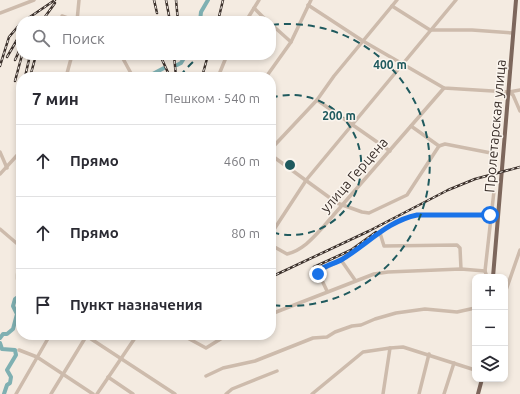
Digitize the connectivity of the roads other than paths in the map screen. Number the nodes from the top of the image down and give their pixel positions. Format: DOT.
graph roads {
  1 [pos="34,0"];
  2 [pos="79,0"];
  3 [pos="259,0"];
  4 [pos="311,0"];
  5 [pos="397,0"];
  6 [pos="456,0"];
  7 [pos="516,0"];
  8 [pos="308,5"];
  9 [pos="392,6"];
  10 [pos="515,7"];
  11 [pos="520,7"];
  12 [pos="254,8"];
  13 [pos="0,12"];
  14 [pos="77,16"];
  15 [pos="249,16"];
  16 [pos="262,16"];
  17 [pos="276,29"];
  18 [pos="430,30"];
  19 [pos="514,33"];
  20 [pos="363,41"];
  21 [pos="290,42"];
  22 [pos="71,60"];
  23 [pos="124,60"];
  24 [pos="225,60"];
  25 [pos="402,64"];
  26 [pos="67,72"];
  27 [pos="130,72"];
  28 [pos="220,72"];
  29 [pos="269,72"];
  30 [pos="444,88"];
  31 [pos="520,90"];
  32 [pos="509,92"];
  33 [pos="317,100"];
  34 [pos="520,111"];
  35 [pos="352,124"];
  36 [pos="411,126"];
  37 [pos="276,144"];
  38 [pos="439,146"];
  39 [pos="390,151"];
  40 [pos="0,152"];
  41 [pos="491,153"];
  42 [pos="276,158"];
  43 [pos="16,160"];
  44 [pos="7,168"];
  45 [pos="0,174"];
  46 [pos="307,179"];
  47 [pos="494,191"];
  48 [pos="343,204"];
  49 [pos="490,215"];
  50 [pos="276,226"];
  51 [pos="0,229"];
  52 [pos="380,233"];
  53 [pos="16,243"];
  54 [pos="276,248"];
  55 [pos="520,250"];
  56 [pos="341,260"];
  57 [pos="461,269"];
  58 [pos="485,271"];
  59 [pos="486,274"];
  60 [pos="493,274"];
  61 [pos="355,280"];
  62 [pos="508,284"];
  63 [pos="327,292"];
  64 [pos="472,309"];
  65 [pos="276,312"];
  66 [pos="47,340"];
  67 [pos="83,340"];
  68 [pos="93,340"];
  69 [pos="134,340"];
  70 [pos="191,340"];
  71 [pos="219,340"];
  72 [pos="390,348"];
  73 [pos="19,350"];
  74 [pos="428,354"];
  75 [pos="37,357"];
  76 [pos="120,360"];
  77 [pos="454,363"];
  78 [pos="472,369"];
  79 [pos="277,371"];
  80 [pos="63,374"];
  81 [pos="206,376"];
  82 [pos="108,377"];
  83 [pos="481,382"];
  84 [pos="16,394"];
  85 [pos="50,394"];
  86 [pos="93,394"];
  87 [pos="97,394"];
  88 [pos="133,394"];
  89 [pos="175,394"];
  90 [pos="226,394"];
  91 [pos="312,394"];
  92 [pos="383,394"];
  93 [pos="420,394"];
  94 [pos="444,394"];
  95 [pos="478,394"];
  1 -- 13 [label="street"];
  2 -- 14 [label="street"];
  3 -- 12 [label="street"];
  4 -- 8 [label="street"];
  5 -- 9 [label="street"];
  6 -- 18 [label="street"];
  7 -- 10 [label="main road, Пролетарская улица"];
  8 -- 20 [label="street"];
  8 -- 21 [label="street"];
  9 -- 18 [label="street"];
  9 -- 20 [label="street"];
  10 -- 11 [label="street"];
  10 -- 19 [label="main road, Пролетарская улица"];
  12 -- 15 [label="street"];
  12 -- 16 [label="street"];
  17 -- 21 [label="street"];
  18 -- 19 [label="street"];
  18 -- 25 [label="street"];
  19 -- 32 [label="main road, Пролетарская улица"];
  20 -- 25 [label="street"];
  20 -- 33 [label="street"];
  21 -- 29 [label="street"];
  22 -- 26 [label="street"];
  23 -- 27 [label="street"];
  24 -- 28 [label="street"];
  25 -- 30 [label="street"];
  25 -- 35 [label="street"];
  30 -- 32 [label="street"];
  30 -- 36 [label="street, улица Герцена"];
  31 -- 32 [label="street"];
  32 -- 34 [label="street"];
  32 -- 60 [label="main road, Пролетарская улица"];
  33 -- 35 [label="street"];
  33 -- 37 [label="street"];
  35 -- 39 [label="street"];
  35 -- 46 [label="street"];
  36 -- 38 [label="street"];
  36 -- 39 [label="street, улица Герцена"];
  38 -- 41 [label="street"];
  38 -- 48 [label="street"];
  39 -- 48 [label="street, улица Герцена"];
  40 -- 44 [label="street"];
  42 -- 46 [label="street"];
  43 -- 44 [label="street"];
  44 -- 45 [label="street"];
  46 -- 48 [label="street"];
  46 -- 50 [label="street"];
  47 -- 49 [label="street, Пролетарская улица"];
  48 -- 54 [label="street, улица Герцена"];
  49 -- 52 [label="street"];
  49 -- 58 [label="street, Пролетарская улица"];
  51 -- 53 [label="street"];
  52 -- 56 [label="street"];
  52 -- 57 [label="street"];
  55 -- 62 [label="street"];
  56 -- 61 [label="street"];
  56 -- 63 [label="street"];
  57 -- 58 [label="street"];
  57 -- 61 [label="street"];
  58 -- 59 [label="street, Пролетарская улица"];
  61 -- 63 [label="street"];
  63 -- 65 [label="street"];
  64 -- 81 [label="street"];
  66 -- 75 [label="street"];
  67 -- 80 [label="street"];
  68 -- 76 [label="street"];
  69 -- 76 [label="street"];
  70 -- 71 [label="street"];
  72 -- 74 [label="street"];
  72 -- 91 [label="street"];
  72 -- 92 [label="street"];
  73 -- 75 [label="street"];
  74 -- 77 [label="street"];
  74 -- 93 [label="street"];
  75 -- 80 [label="street"];
  75 -- 84 [label="street"];
  76 -- 82 [label="street"];
  76 -- 89 [label="street"];
  77 -- 78 [label="street"];
  77 -- 94 [label="street"];
  79 -- 90 [label="street"];
  80 -- 85 [label="street"];
  80 -- 86 [label="street"];
  82 -- 87 [label="street"];
  82 -- 88 [label="street"];
  83 -- 95 [label="main road"];
}
